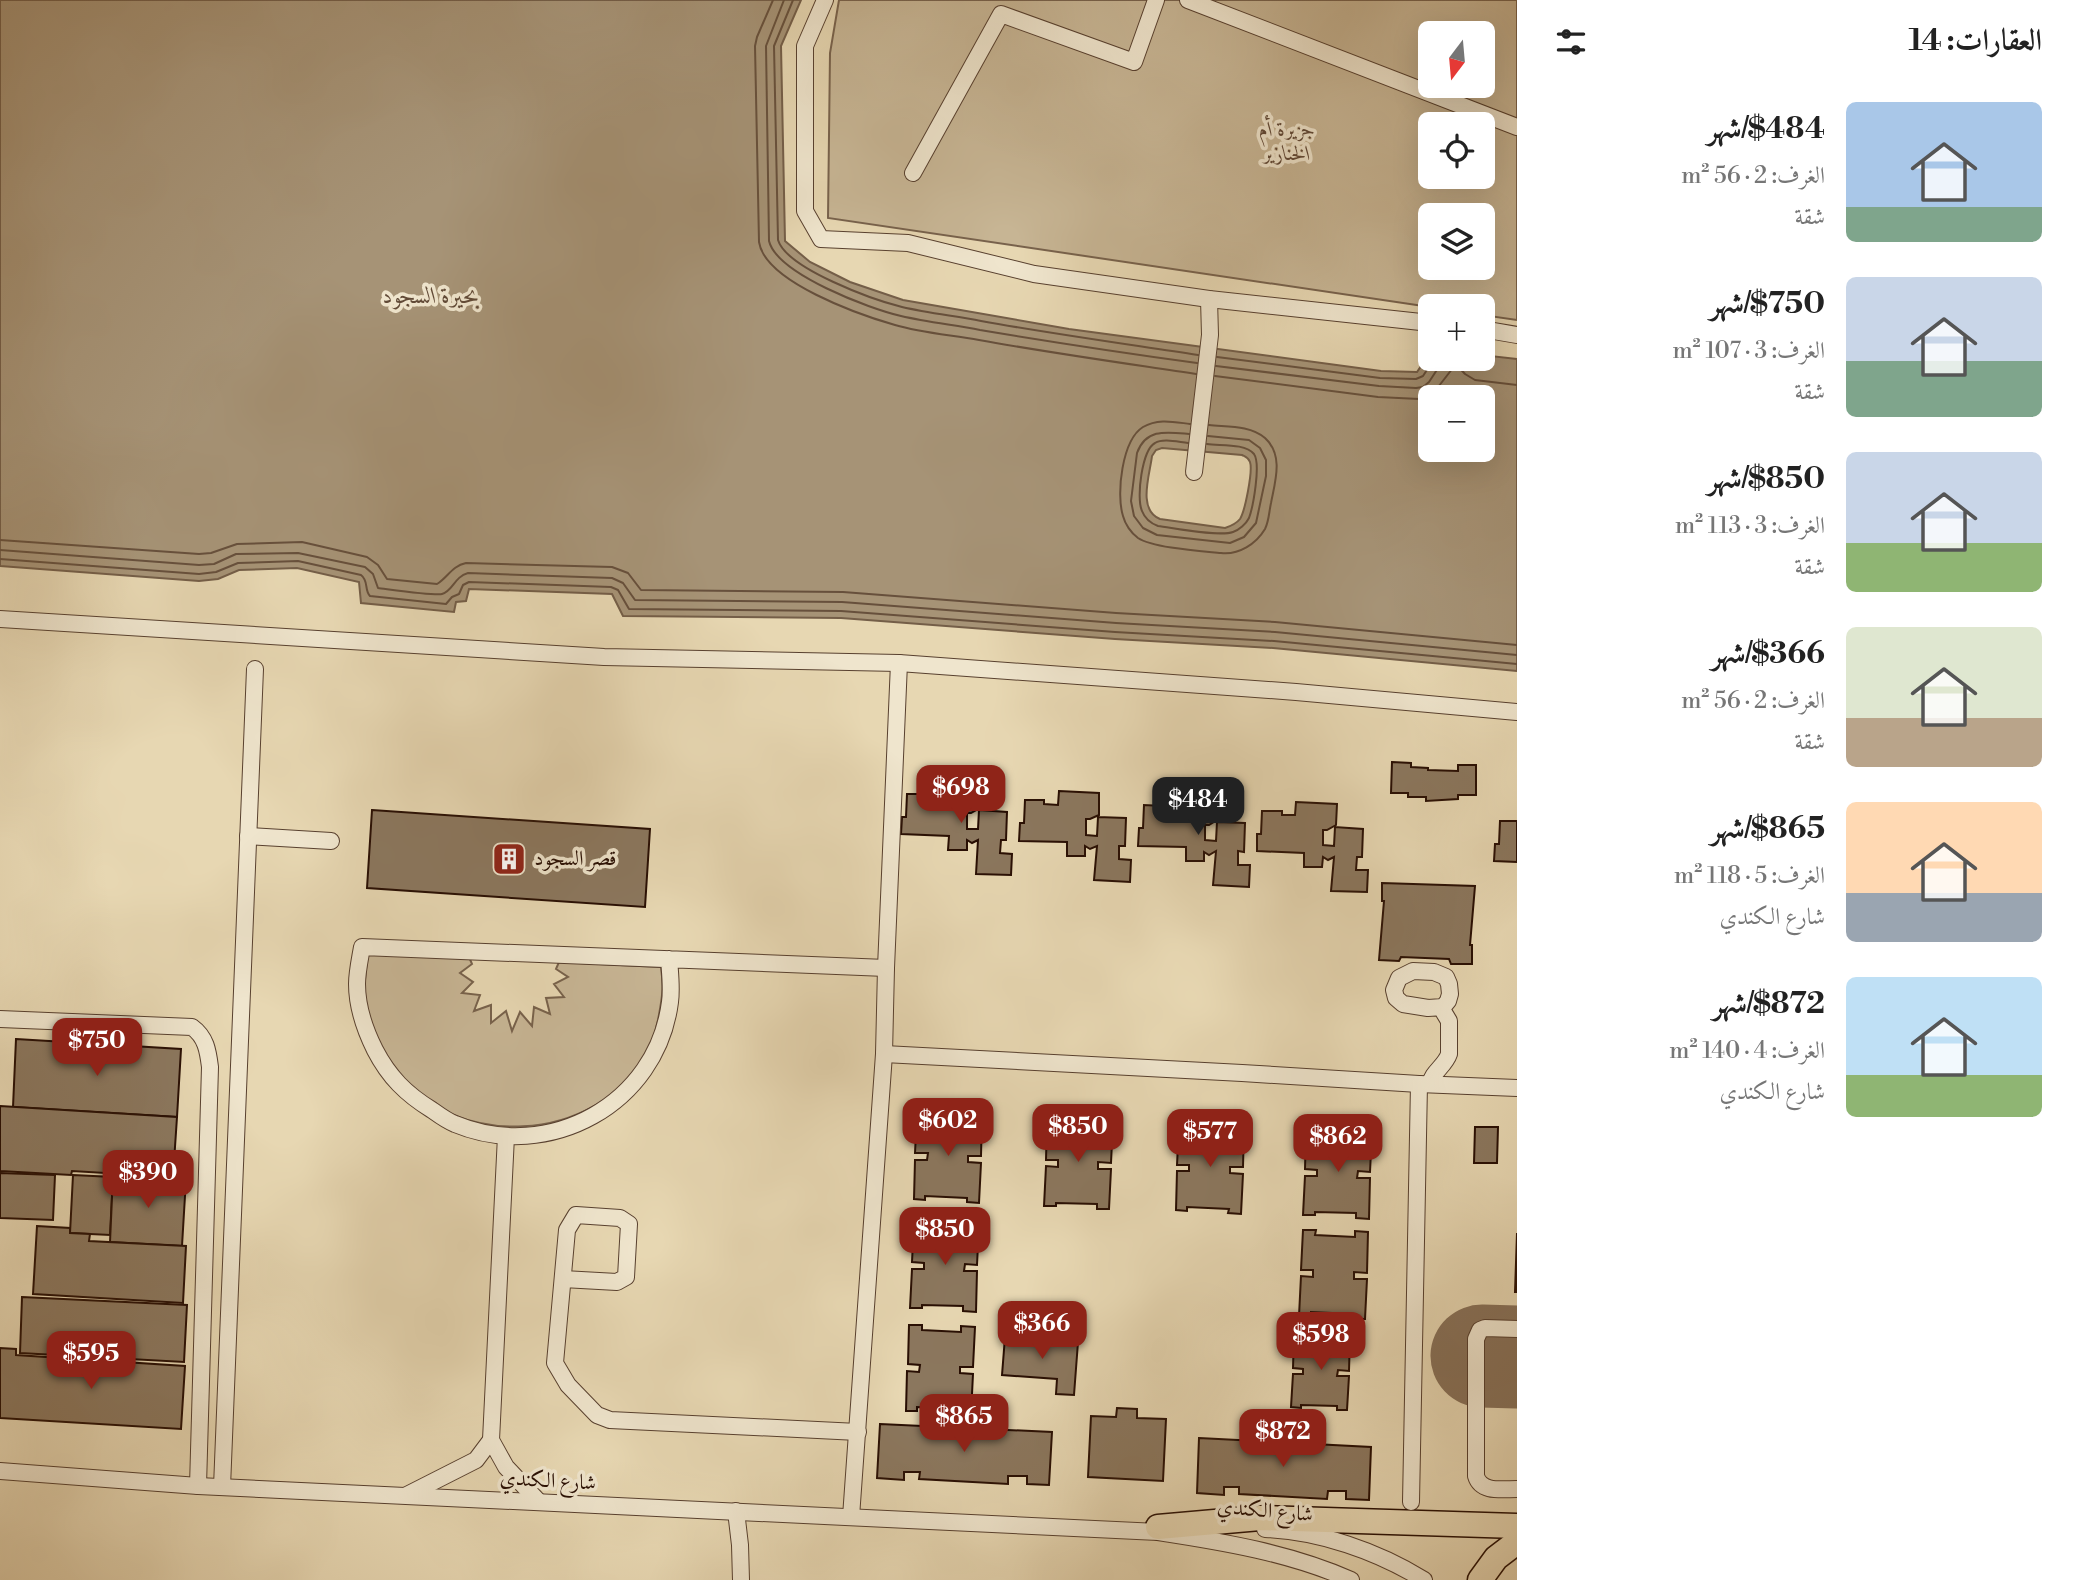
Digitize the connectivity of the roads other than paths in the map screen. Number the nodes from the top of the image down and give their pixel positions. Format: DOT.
graph roads {
  1 [pos="825,0"];
  2 [pos="1156,0"];
  3 [pos="1188,0"];
  4 [pos="1517,127"];
  5 [pos="913,173"];
  6 [pos="1209,299"];
  7 [pos="1418,322"];
  8 [pos="1495,331"];
  9 [pos="1517,335"];
  10 [pos="1194,472"];
  11 [pos="0,619"];
  12 [pos="899,663"];
  13 [pos="255,669"];
  14 [pos="1517,712"];
  15 [pos="248,836"];
  16 [pos="331,841"];
  17 [pos="669,959"];
  18 [pos="886,968"];
  19 [pos="1443,1007"];
  20 [pos="0,1019"];
  21 [pos="884,1054"];
  22 [pos="1424,1084"];
  23 [pos="1517,1087"];
  24 [pos="506,1136"];
  25 [pos="563,1279"];
  26 [pos="1517,1329"];
  27 [pos="858,1432"];
  28 [pos="491,1440"];
  29 [pos="0,1471"];
  30 [pos="198,1486"];
  31 [pos="222,1487"];
  32 [pos="1517,1489"];
  33 [pos="405,1496"];
  34 [pos="539,1502"];
  35 [pos="1412,1502"];
  36 [pos="736,1511"];
  37 [pos="852,1517"];
  38 [pos="1517,1526"];
  39 [pos="1158,1527"];
  40 [pos="1094,1528"];
  41 [pos="1517,1542"];
  42 [pos="741,1580"];
  43 [pos="1351,1580"];
  44 [pos="1423,1580"];
  45 [pos="1480,1580"];
  1 -- 6 [label="street"];
  2 -- 5 [label="street"];
  3 -- 4 [label="street"];
  6 -- 7 [label="street"];
  6 -- 10 [label="street"];
  8 -- 9 [label="street"];
  11 -- 12 [label="street"];
  12 -- 14 [label="street"];
  12 -- 18 [label="street"];
  13 -- 15 [label="street"];
  15 -- 16 [label="street"];
  15 -- 31 [label="street"];
  17 -- 18 [label="street"];
  17 -- 24 [label="street"];
  17 -- 24 [label="street"];
  18 -- 21 [label="street"];
  19 -- 22 [label="street"];
  20 -- 30 [label="street"];
  21 -- 22 [label="street"];
  21 -- 27 [label="street"];
  22 -- 23 [label="street"];
  22 -- 35 [label="street"];
  24 -- 28 [label="street"];
  25 -- 25 [label="street"];
  25 -- 27 [label="street"];
  26 -- 32 [label="street"];
  27 -- 37 [label="street"];
  28 -- 33 [label="street"];
  28 -- 34 [label="street"];
  29 -- 30 [label="street, شارع الكندي"];
  30 -- 31 [label="street, شارع الكندي"];
  31 -- 33 [label="street, شارع الكندي"];
  33 -- 34 [label="street, شارع الكندي"];
  34 -- 36 [label="street, شارع الكندي"];
  36 -- 37 [label="street, شارع الكندي"];
  36 -- 42 [label="street"];
  37 -- 40 [label="street, شارع الكندي"];
  38 -- 39 [label="highway"];
  39 -- 40 [label="street, شارع الكندي"];
  39 -- 44 [label="street, شارع الكندي"];
  40 -- 43 [label="street, شارع الكندي"];
  41 -- 45 [label="highway"];
}
